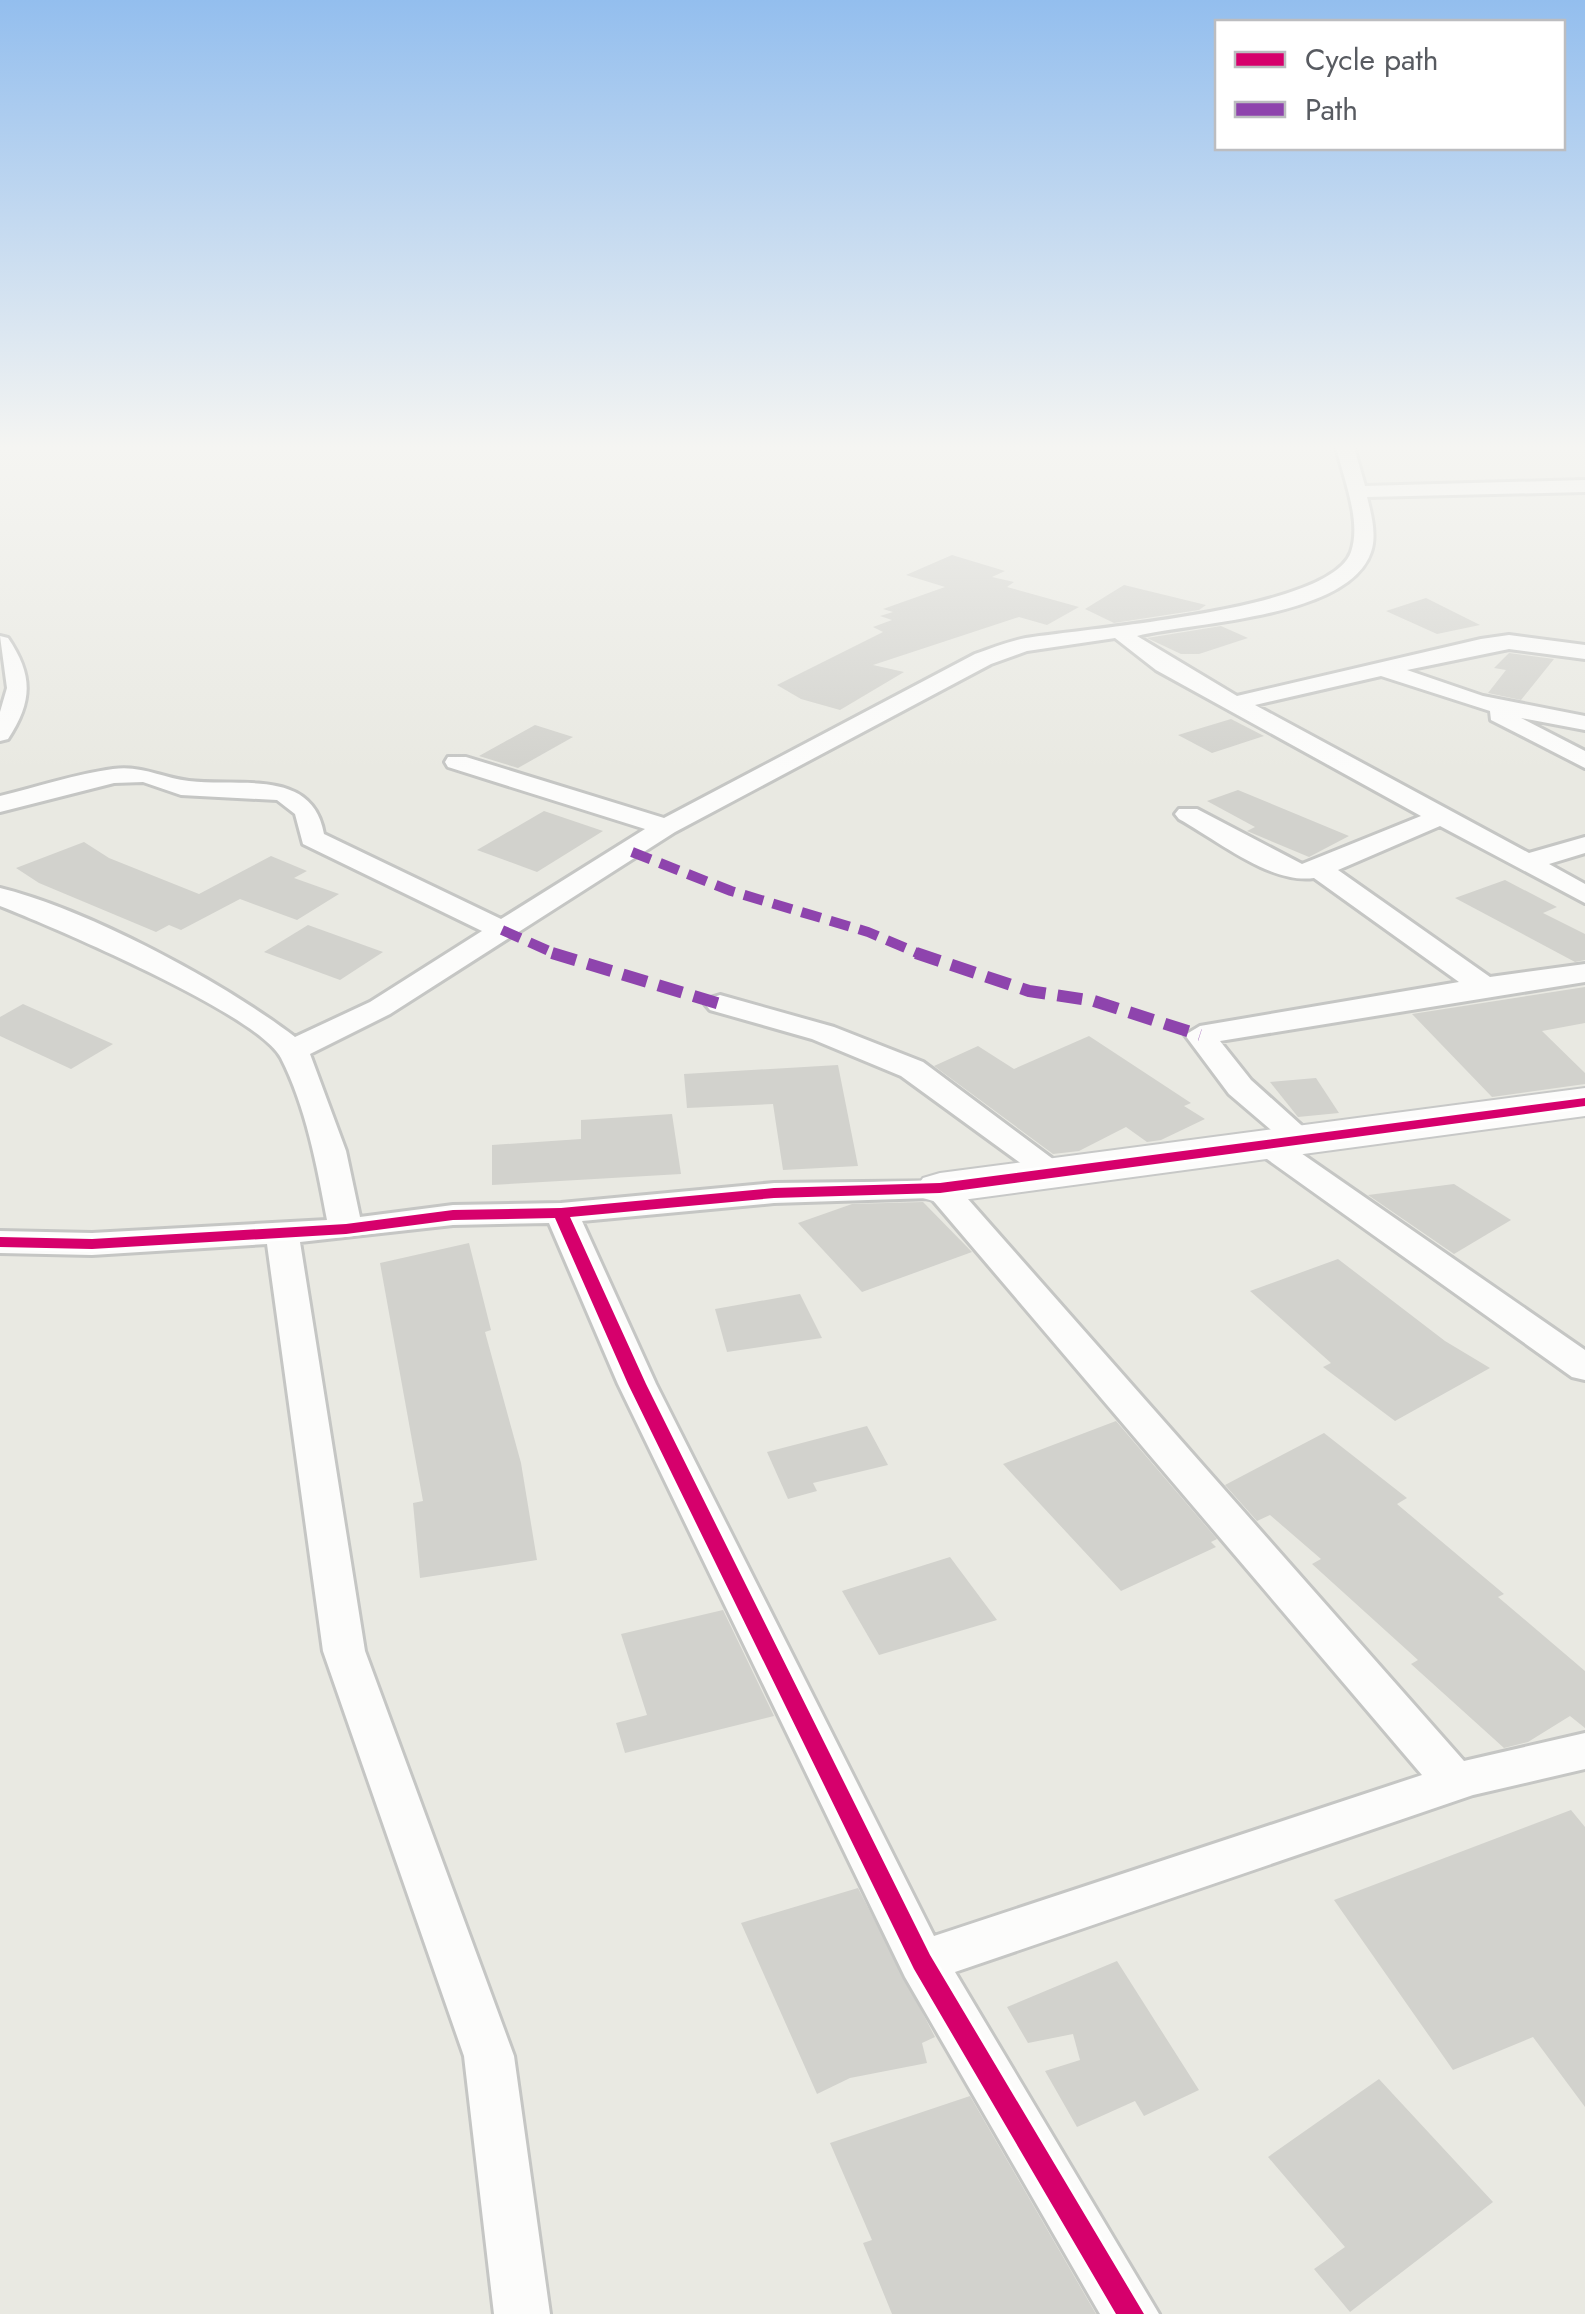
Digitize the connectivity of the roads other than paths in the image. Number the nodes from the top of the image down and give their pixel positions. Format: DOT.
graph roads {
  1 [pos="1359,555"];
  2 [pos="1128,630"];
  3 [pos="0,643"];
  4 [pos="1585,652"];
  5 [pos="1382,669"];
  6 [pos="1478,702"];
  7 [pos="1236,703"];
  8 [pos="1585,723"];
  9 [pos="0,734"];
  10 [pos="1585,761"];
  11 [pos="457,762"];
  12 [pos="0,804"];
  13 [pos="1188,814"];
  14 [pos="1440,817"];
  15 [pos="666,828"];
  16 [pos="1585,845"];
  17 [pos="1528,862"];
  18 [pos="1319,868"];
  19 [pos="1585,895"];
  20 [pos="0,896"];
  21 [pos="502,930"];
  22 [pos="1585,974"];
  23 [pos="1484,986"];
  24 [pos="720,1004"];
  25 [pos="293,1050"];
  26 [pos="1579,1106"];
  27 [pos="1288,1145"];
  28 [pos="1053,1171"];
  29 [pos="940,1188"];
  30 [pos="561,1213"];
  31 [pos="346,1229"];
  32 [pos="282,1233"];
  33 [pos="0,1242"];
  34 [pos="1585,1368"];
  35 [pos="1585,1751"];
  36 [pos="1456,1782"];
  37 [pos="922,1962"];
  38 [pos="522,2314"];
  39 [pos="1132,2314"];
  1 -- 2 [label="street"];
  2 -- 7 [label="street"];
  2 -- 15 [label="street"];
  3 -- 9 [label="street"];
  4 -- 5 [label="street"];
  5 -- 6 [label="street"];
  5 -- 7 [label="street"];
  6 -- 8 [label="street"];
  6 -- 10 [label="street"];
  7 -- 14 [label="street"];
  11 -- 15 [label="street"];
  12 -- 21 [label="street"];
  13 -- 18 [label="street"];
  14 -- 17 [label="street"];
  14 -- 18 [label="street"];
  15 -- 21 [label="street"];
  16 -- 17 [label="street"];
  17 -- 19 [label="street"];
  18 -- 23 [label="street"];
  20 -- 25 [label="street"];
  21 -- 25 [label="street"];
  22 -- 23 [label="street"];
  23 -- 27 [label="street"];
  24 -- 28 [label="street"];
  25 -- 31 [label="street"];
  26 -- 27 [label="street"];
  27 -- 28 [label="street"];
  27 -- 34 [label="street"];
  28 -- 29 [label="street"];
  29 -- 30 [label="street"];
  29 -- 36 [label="street"];
  30 -- 31 [label="street"];
  30 -- 37 [label="street"];
  31 -- 32 [label="street"];
  32 -- 33 [label="street"];
  32 -- 38 [label="street"];
  35 -- 36 [label="street"];
  36 -- 37 [label="street"];
  37 -- 39 [label="street"];
}
